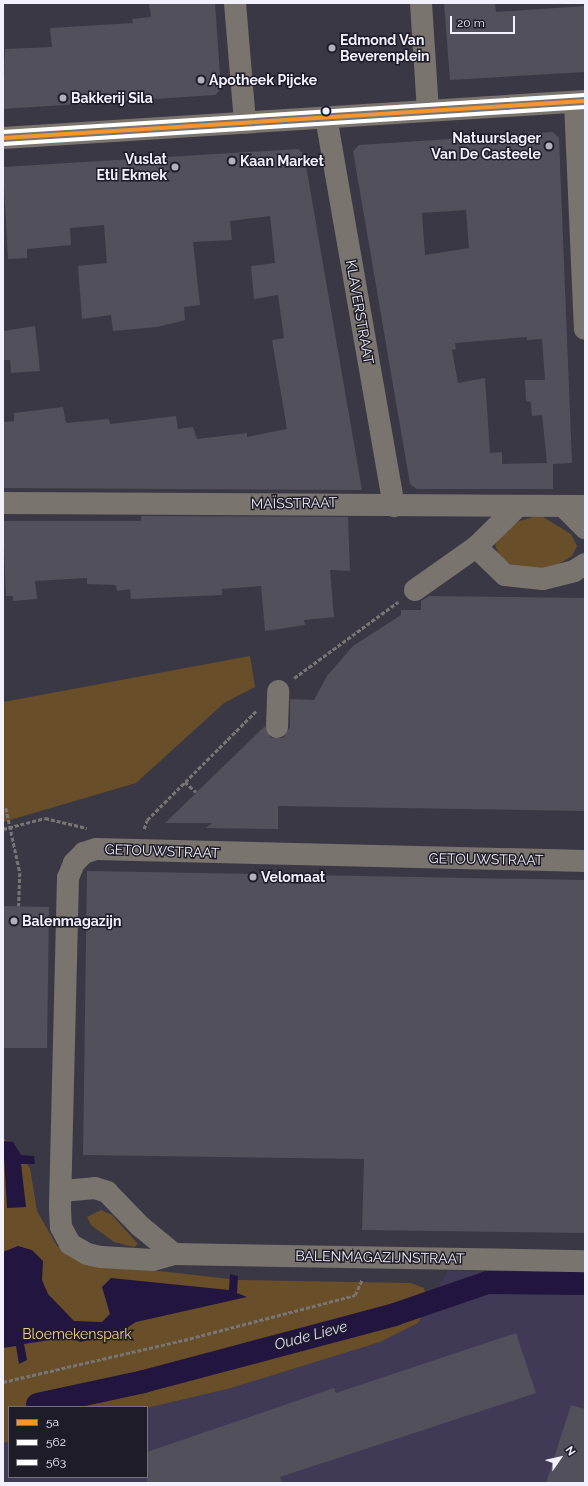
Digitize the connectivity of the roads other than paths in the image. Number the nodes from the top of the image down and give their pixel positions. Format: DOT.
graph roads {
  1 [pos="235,3"];
  2 [pos="421,3"];
  3 [pos="580,101"];
  4 [pos="428,111"];
  5 [pos="326,118"];
  6 [pos="245,123"];
  7 [pos="3,138"];
  8 [pos="585,329"];
  9 [pos="3,503"];
  10 [pos="394,506"];
  11 [pos="575,507"];
  12 [pos="516,508"];
  13 [pos="585,528"];
  14 [pos="476,547"];
  15 [pos="585,564"];
  16 [pos="415,590"];
  17 [pos="278,691"];
  18 [pos="277,727"];
  19 [pos="585,861"];
  20 [pos="62,1191"];
  21 [pos="174,1254"];
  22 [pos="585,1261"];
  1 -- 6 [label="street"];
  2 -- 4 [label="street"];
  3 -- 4 [label="street"];
  3 -- 8 [label="street"];
  4 -- 5 [label="street"];
  5 -- 6 [label="street"];
  5 -- 10 [label="street, KLAVERSTRAAT"];
  6 -- 7 [label="street"];
  9 -- 10 [label="street, MAÏSSTRAAT"];
  10 -- 12 [label="street, MAÏSSTRAAT"];
  11 -- 12 [label="street, MAÏSSTRAAT"];
  11 -- 13 [label="street"];
  12 -- 14 [label="street"];
  14 -- 15 [label="street"];
  14 -- 16 [label="street"];
  17 -- 18 [label="street"];
  19 -- 20 [label="street, GETOUWSTRAAT"];
  20 -- 21 [label="street"];
  20 -- 21 [label="street, GETOUWSTRAAT"];
  21 -- 22 [label="street, BALENMAGAZIJNSTRAAT"];
}
